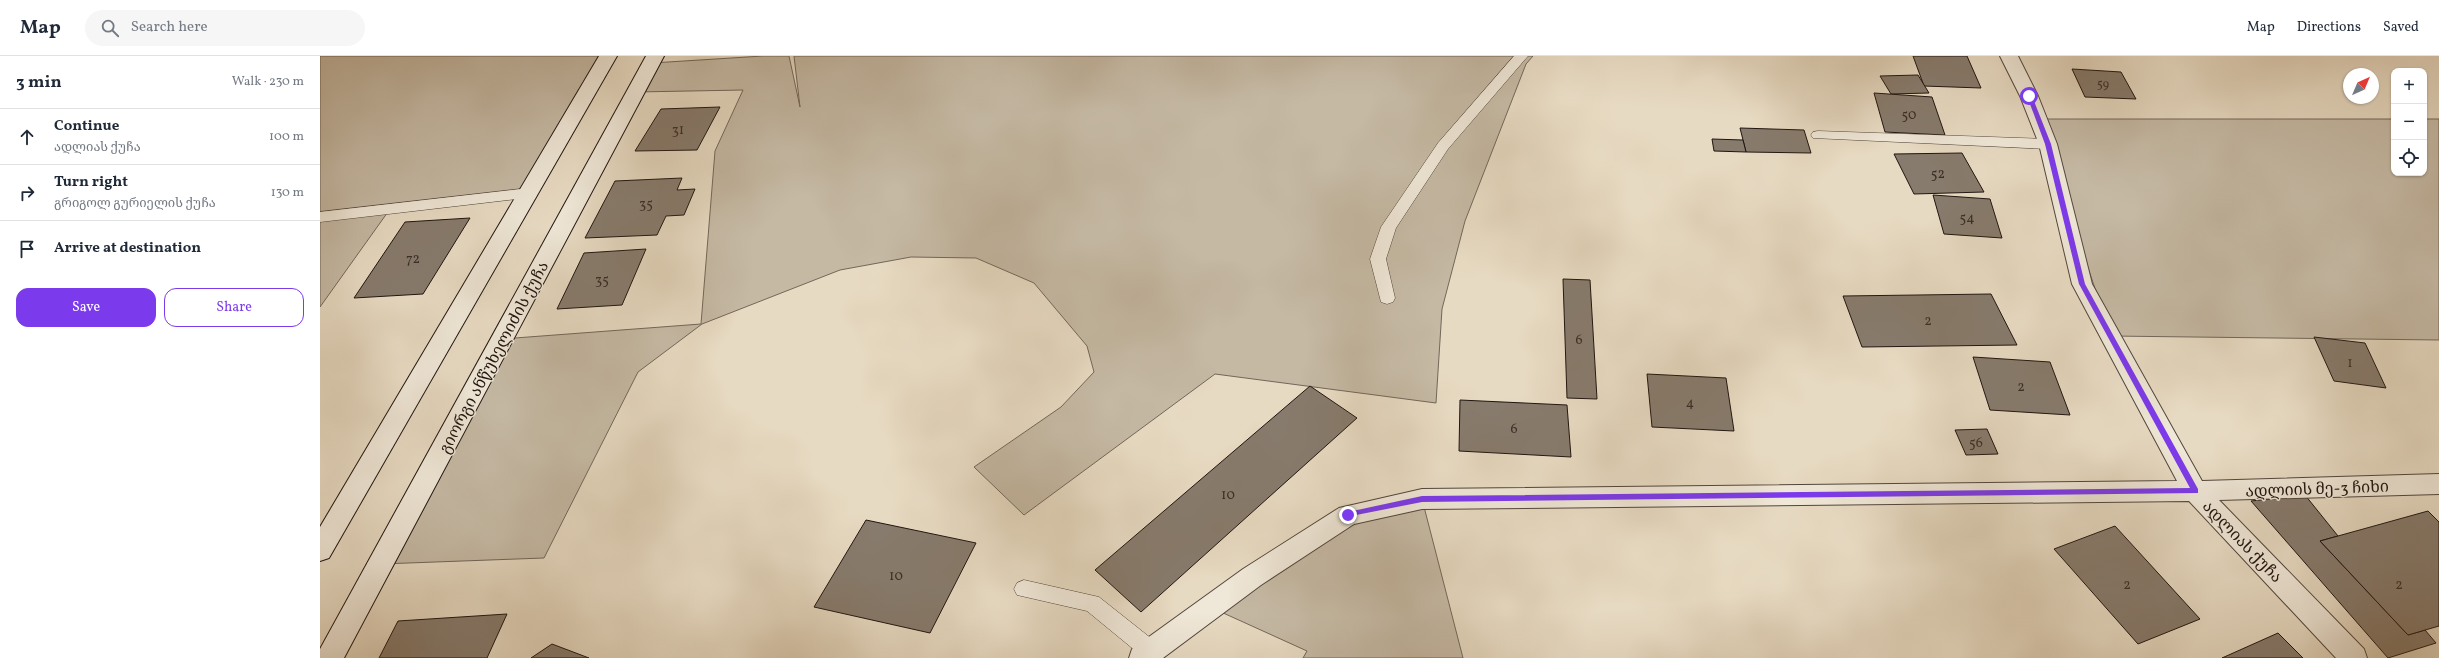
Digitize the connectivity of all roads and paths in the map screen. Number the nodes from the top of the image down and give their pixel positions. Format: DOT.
graph roads {
  1 [pos="608,56"];
  2 [pos="655,56"];
  3 [pos="1521,56"];
  4 [pos="2009,56"];
  5 [pos="1818,135"];
  6 [pos="2048,144"];
  7 [pos="529,193"];
  8 [pos="320,216"];
  9 [pos="1387,298"];
  10 [pos="2439,484"];
  11 [pos="2195,491"];
  12 [pos="320,550"];
  13 [pos="1024,589"];
  14 [pos="1146,654"];
  15 [pos="330,658"];
  16 [pos="2354,658"];
  1 -- 7 [label="street"];
  2 -- 15 [label="street, გიორგი ანწუხელიძის ქუჩა"];
  3 -- 9 [label="lane"];
  4 -- 6 [label="street, ადლიას ქუჩა"];
  5 -- 6 [label="lane"];
  6 -- 11 [label="street, ადლიას ქუჩა"];
  7 -- 8 [label="lane"];
  7 -- 12 [label="street"];
  10 -- 11 [label="street, ადლიის მე-3 ჩიხი"];
  11 -- 14 [label="street, ადლიის მე-3 ჩიხი"];
  11 -- 16 [label="street, ადლიას ქუჩა"];
  13 -- 14 [label="lane"];
}
